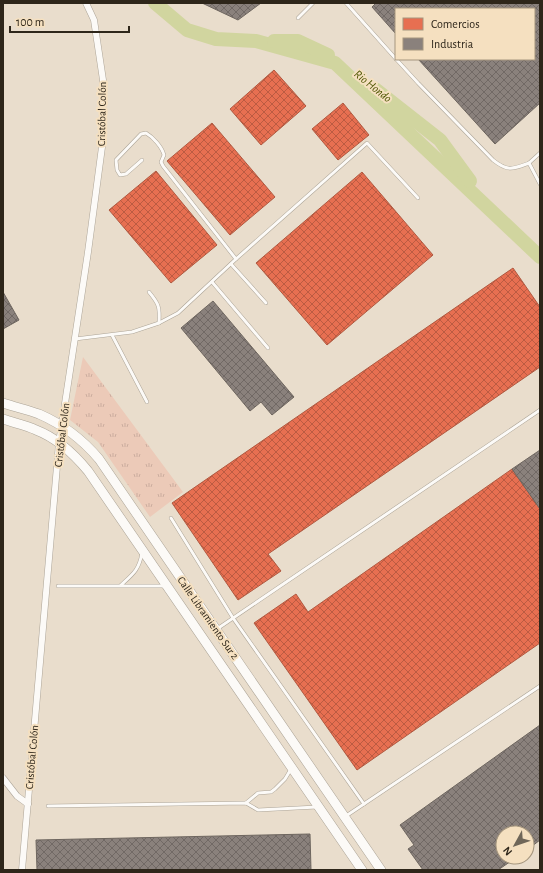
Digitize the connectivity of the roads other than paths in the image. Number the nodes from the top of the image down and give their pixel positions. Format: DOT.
graph roads {
  1 [pos="86,3"];
  2 [pos="313,3"];
  3 [pos="346,3"];
  4 [pos="298,18"];
  5 [pos="395,58"];
  6 [pos="397,60"];
  7 [pos="540,153"];
  8 [pos="142,160"];
  9 [pos="529,163"];
  10 [pos="540,184"];
  11 [pos="418,198"];
  12 [pos="236,259"];
  13 [pos="231,264"];
  14 [pos="212,282"];
  15 [pos="149,292"];
  16 [pos="266,303"];
  17 [pos="159,323"];
  18 [pos="112,335"];
  19 [pos="75,339"];
  20 [pos="268,348"];
  21 [pos="147,402"];
  22 [pos="3,403"];
  23 [pos="540,410"];
  24 [pos="3,419"];
  25 [pos="62,427"];
  26 [pos="60,443"];
  27 [pos="138,517"];
  28 [pos="171,518"];
  29 [pos="126,526"];
  30 [pos="143,550"];
  31 [pos="121,585"];
  32 [pos="167,585"];
  33 [pos="58,586"];
  34 [pos="233,618"];
  35 [pos="216,630"];
  36 [pos="203,638"];
  37 [pos="540,686"];
  38 [pos="292,767"];
  39 [pos="3,778"];
  40 [pos="332,798"];
  41 [pos="28,804"];
  42 [pos="246,804"];
  43 [pos="364,804"];
  44 [pos="48,806"];
  45 [pos="319,807"];
  46 [pos="344,817"];
  47 [pos="332,826"];
  48 [pos="22,870"];
  49 [pos="362,870"];
  50 [pos="381,870"];
  1 -- 19 [label="street, Cristóbal Colón"];
  2 -- 4 [label="lane"];
  3 -- 5 [label="lane"];
  6 -- 9 [label="lane"];
  7 -- 9 [label="lane"];
  8 -- 12 [label="lane"];
  9 -- 10 [label="lane"];
  11 -- 12 [label="lane"];
  12 -- 13 [label="lane"];
  13 -- 14 [label="lane"];
  13 -- 16 [label="lane"];
  14 -- 17 [label="lane"];
  14 -- 20 [label="lane"];
  15 -- 17 [label="lane"];
  17 -- 18 [label="lane"];
  18 -- 19 [label="lane"];
  18 -- 21 [label="lane"];
  19 -- 25 [label="street, Cristóbal Colón"];
  22 -- 25 [label="main road, Calle Libramiento Sur 2"];
  23 -- 34 [label="lane"];
  24 -- 26 [label="main road, Calle Libramiento Sur 2"];
  25 -- 26 [label="street, Cristóbal Colón"];
  25 -- 27 [label="main road, Calle Libramiento Sur 2"];
  26 -- 29 [label="main road, Calle Libramiento Sur 2"];
  26 -- 41 [label="street, Cristóbal Colón"];
  27 -- 29 [label="main road"];
  27 -- 35 [label="main road, Calle Libramiento Sur 2"];
  28 -- 34 [label="lane"];
  29 -- 30 [label="main road, Calle Libramiento Sur 2"];
  30 -- 31 [label="lane"];
  30 -- 32 [label="main road, Calle Libramiento Sur 2"];
  31 -- 32 [label="lane"];
  31 -- 33 [label="lane"];
  32 -- 36 [label="main road, Calle Libramiento Sur 2"];
  34 -- 35 [label="lane"];
  34 -- 43 [label="lane"];
  35 -- 36 [label="main road"];
  35 -- 40 [label="main road, Calle Libramiento Sur 2"];
  36 -- 38 [label="main road, Calle Libramiento Sur 2"];
  37 -- 43 [label="lane"];
  38 -- 42 [label="lane"];
  38 -- 45 [label="main road, Calle Libramiento Sur 2"];
  39 -- 41 [label="street"];
  40 -- 45 [label="main road"];
  40 -- 46 [label="main road, Calle Libramiento Sur 2"];
  41 -- 48 [label="street, Cristóbal Colón"];
  42 -- 44 [label="lane"];
  42 -- 45 [label="lane"];
  43 -- 46 [label="lane"];
  45 -- 47 [label="main road, Calle Libramiento Sur 2"];
  46 -- 47 [label="main road"];
  46 -- 50 [label="main road, Calle Libramiento Sur 2"];
  47 -- 49 [label="main road, Calle Libramiento Sur 2"];
}
